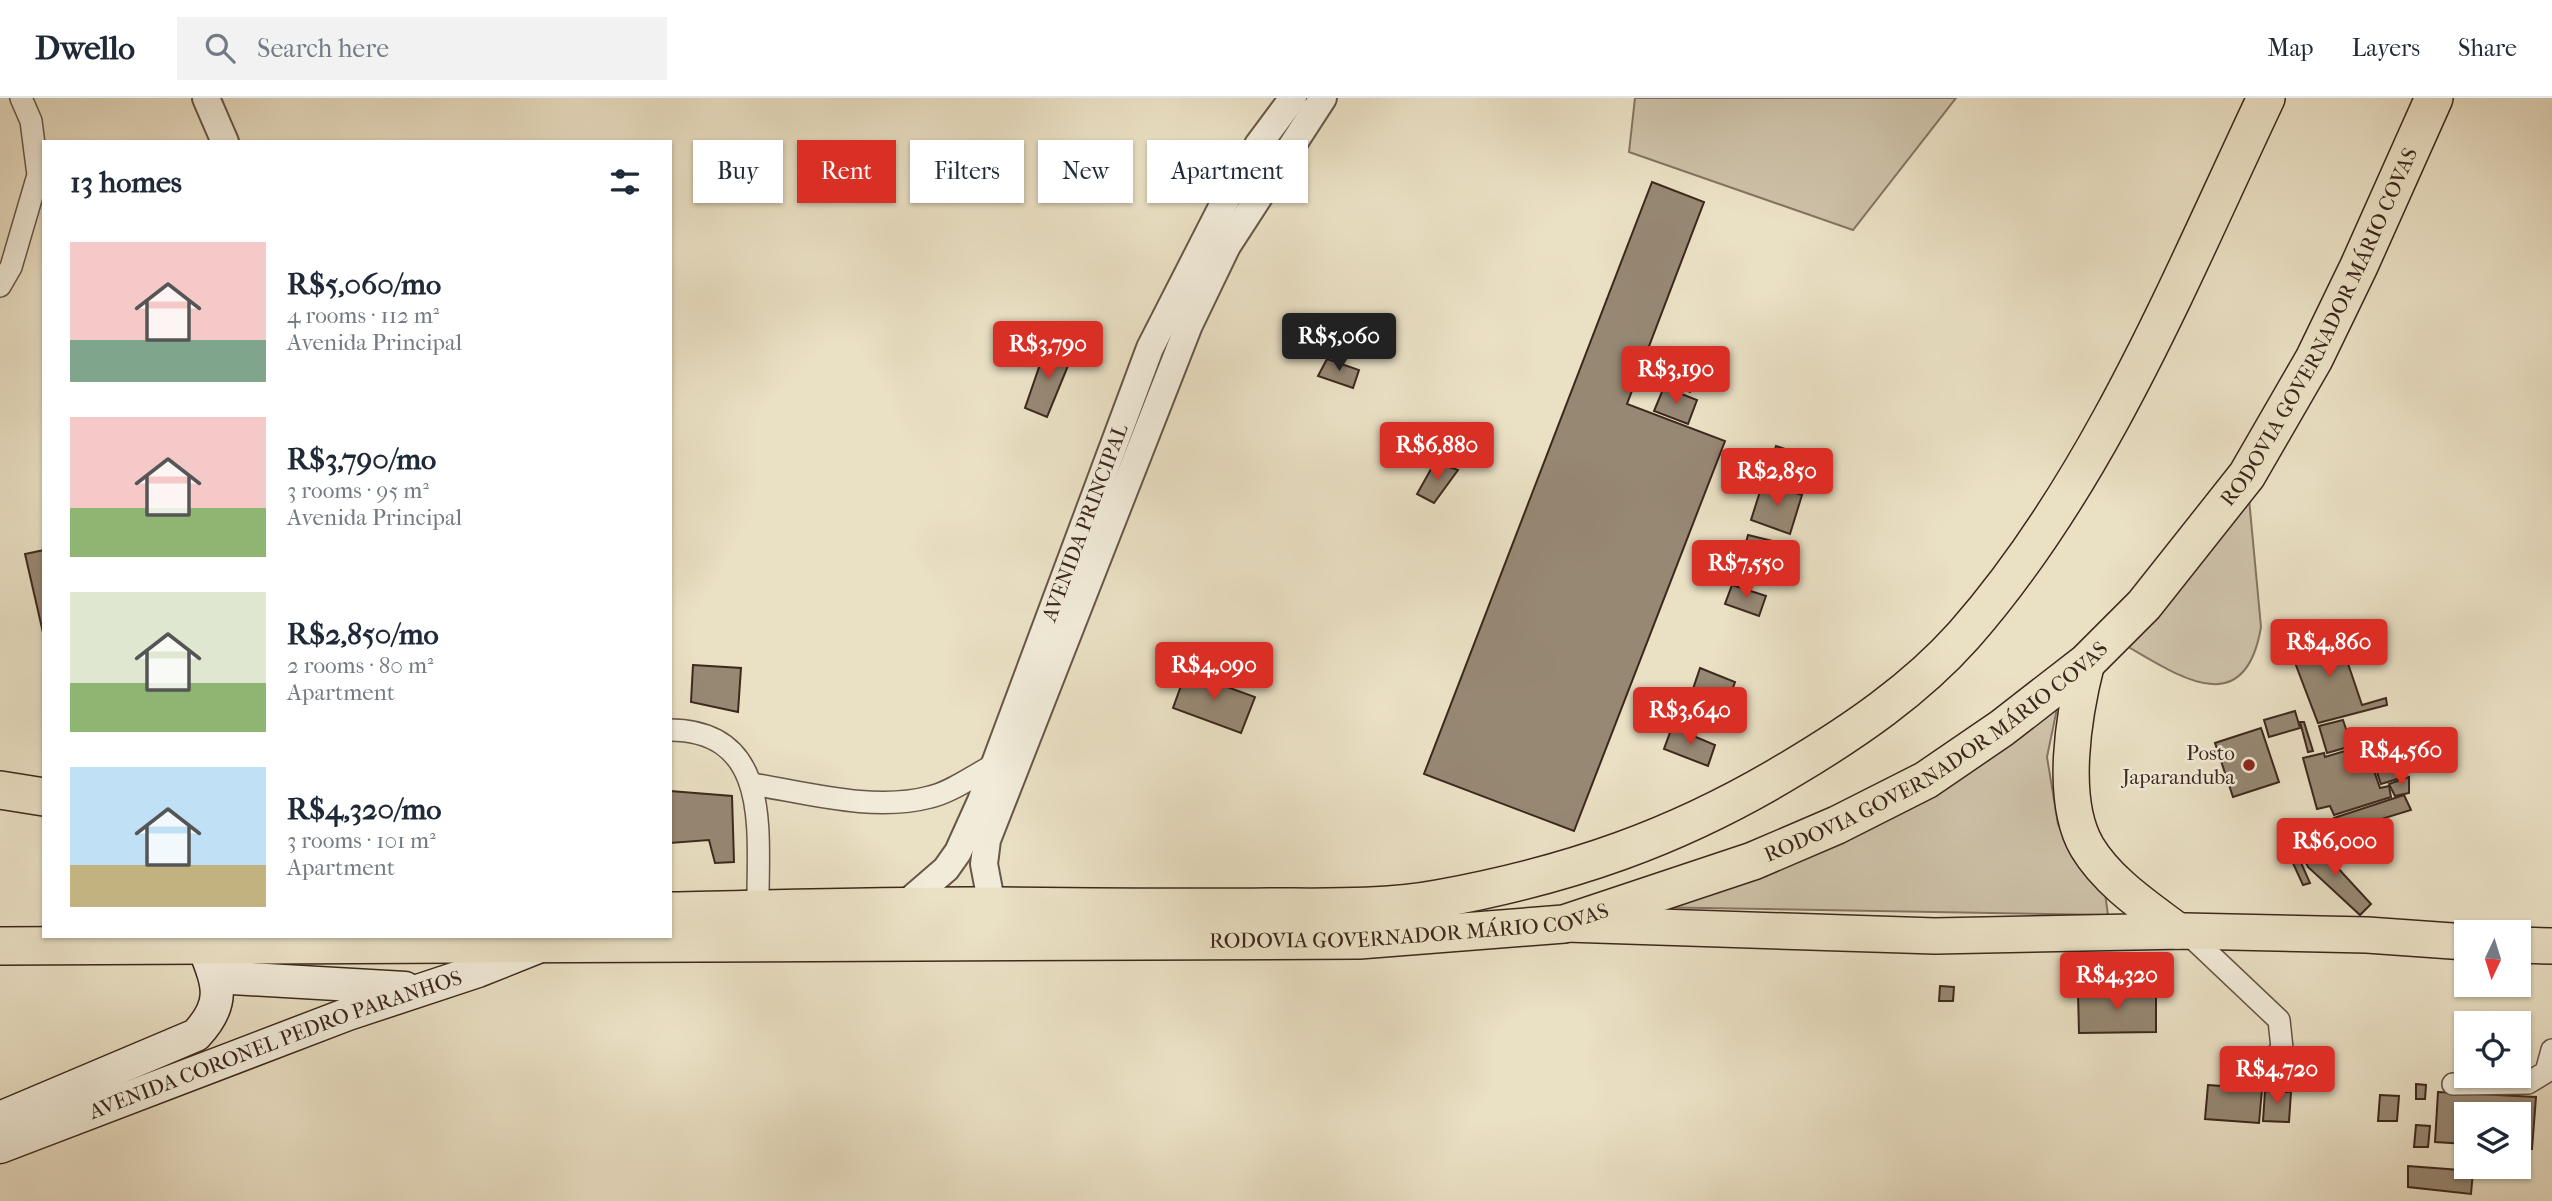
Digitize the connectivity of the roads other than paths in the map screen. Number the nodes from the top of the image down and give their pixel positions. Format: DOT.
graph roads {
  1 [pos="21,98"];
  2 [pos="206,98"];
  3 [pos="1293,98"];
  4 [pos="1323,98"];
  5 [pos="2266,98"];
  6 [pos="2434,98"];
  7 [pos="224,140"];
  8 [pos="0,286"];
  9 [pos="2087,662"];
  10 [pos="672,730"];
  11 [pos="1006,753"];
  12 [pos="752,784"];
  13 [pos="0,790"];
  14 [pos="42,797"];
  15 [pos="992,906"];
  16 [pos="902,907"];
  17 [pos="758,909"];
  18 [pos="672,911"];
  19 [pos="1564,924"];
  20 [pos="2181,931"];
  21 [pos="2454,941"];
  22 [pos="550,942"];
  23 [pos="2531,945"];
  24 [pos="0,946"];
  25 [pos="2552,946"];
  26 [pos="209,961"];
  27 [pos="424,989"];
  28 [pos="2552,1050"];
  29 [pos="2258,1080"];
  30 [pos="2453,1084"];
  31 [pos="0,1118"];
  32 [pos="0,1147"];
  1 -- 8 [label="street"];
  2 -- 7 [label="street"];
  3 -- 11 [label="street, AVENIDA PRINCIPAL"];
  4 -- 11 [label="street, AVENIDA PRINCIPAL"];
  5 -- 15 [label="highway, RODOVIA GOVERNADOR MÁRIO COVAS"];
  6 -- 9 [label="highway, RODOVIA GOVERNADOR MÁRIO COVAS"];
  9 -- 19 [label="highway, RODOVIA GOVERNADOR MÁRIO COVAS"];
  9 -- 20 [label="main road"];
  10 -- 12 [label="street"];
  11 -- 12 [label="street"];
  11 -- 15 [label="street, AVENIDA PRINCIPAL"];
  11 -- 16 [label="street, AVENIDA PRINCIPAL"];
  12 -- 17 [label="street"];
  13 -- 14 [label="highway"];
  15 -- 16 [label="highway, RODOVIA GOVERNADOR MÁRIO COVAS"];
  16 -- 17 [label="highway, RODOVIA GOVERNADOR MÁRIO COVAS"];
  17 -- 18 [label="highway, RODOVIA GOVERNADOR MÁRIO COVAS"];
  19 -- 20 [label="main road"];
  19 -- 22 [label="highway, RODOVIA GOVERNADOR MÁRIO COVAS"];
  20 -- 21 [label="main road"];
  20 -- 29 [label="street"];
  22 -- 26 [label="highway, RODOVIA GOVERNADOR MÁRIO COVAS"];
  22 -- 27 [label="main road, AVENIDA CORONEL PEDRO PARANHOS"];
  23 -- 25 [label="main road"];
  24 -- 26 [label="highway, RODOVIA GOVERNADOR MÁRIO COVAS"];
  26 -- 27 [label="main road"];
  26 -- 31 [label="main road, AVENIDA CORONEL PEDRO PARANHOS"];
  27 -- 32 [label="main road, AVENIDA CORONEL PEDRO PARANHOS"];
  28 -- 30 [label="street"];
}
